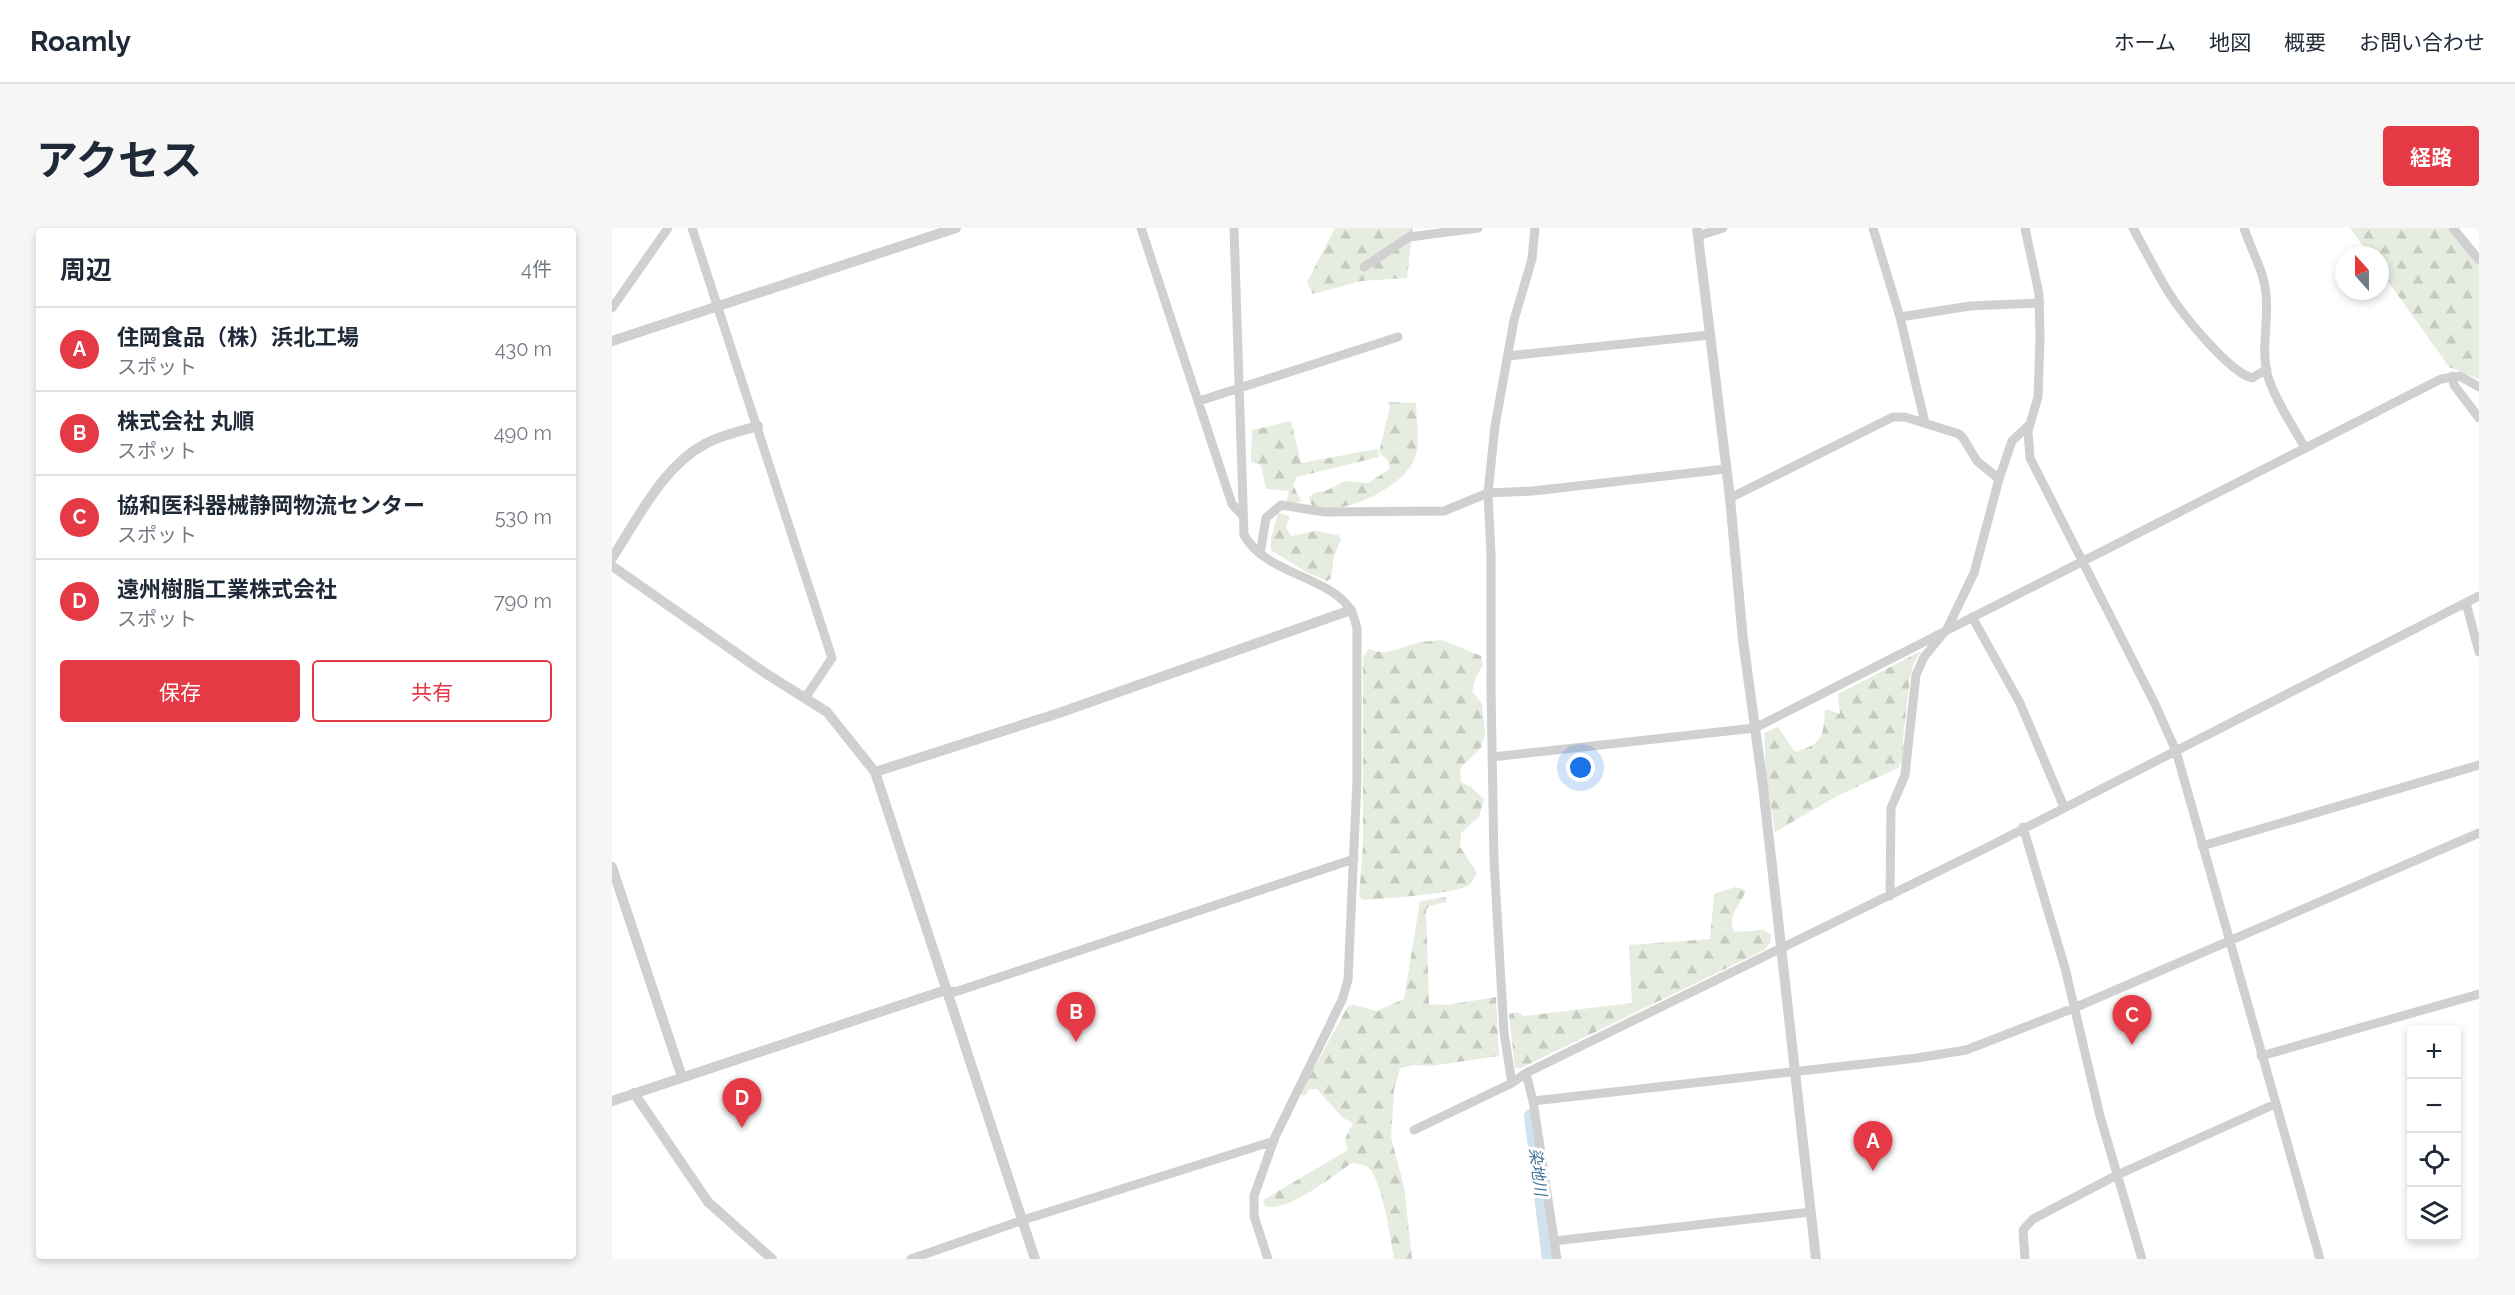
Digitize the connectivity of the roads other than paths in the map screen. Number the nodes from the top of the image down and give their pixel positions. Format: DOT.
graph roads {
  1 [pos="668,228"];
  2 [pos="692,228"];
  3 [pos="956,228"];
  4 [pos="1141,228"];
  5 [pos="1234,228"];
  6 [pos="1478,228"];
  7 [pos="1535,228"];
  8 [pos="1723,228"];
  9 [pos="1873,228"];
  10 [pos="2025,228"];
  11 [pos="2133,228"];
  12 [pos="2244,228"];
  13 [pos="2453,228"];
  14 [pos="1698,232"];
  15 [pos="2479,260"];
  16 [pos="1364,267"];
  17 [pos="2040,303"];
  18 [pos="719,307"];
  19 [pos="612,308"];
  20 [pos="1900,317"];
  21 [pos="1710,335"];
  22 [pos="1398,337"];
  23 [pos="612,341"];
  24 [pos="1508,356"];
  25 [pos="2267,369"];
  26 [pos="2452,376"];
  27 [pos="1238,387"];
  28 [pos="2479,387"];
  29 [pos="1199,401"];
  30 [pos="2479,418"];
  31 [pos="1925,423"];
  32 [pos="2030,425"];
  33 [pos="758,426"];
  34 [pos="2305,448"];
  35 [pos="1726,469"];
  36 [pos="1999,479"];
  37 [pos="1488,493"];
  38 [pos="1730,498"];
  39 [pos="1243,516"];
  40 [pos="1260,554"];
  41 [pos="612,558"];
  42 [pos="2083,561"];
  43 [pos="612,566"];
  44 [pos="2479,596"];
  45 [pos="2466,603"];
  46 [pos="1351,610"];
  47 [pos="1972,617"];
  48 [pos="1947,629"];
  49 [pos="2479,652"];
  50 [pos="805,698"];
  51 [pos="1755,728"];
  52 [pos="2176,751"];
  53 [pos="1492,757"];
  54 [pos="2479,765"];
  55 [pos="875,772"];
  56 [pos="2064,807"];
  57 [pos="2023,827"];
  58 [pos="2479,833"];
  59 [pos="2202,846"];
  60 [pos="1354,859"];
  61 [pos="612,867"];
  62 [pos="1890,896"];
  63 [pos="2228,942"];
  64 [pos="1780,949"];
  65 [pos="946,990"];
  66 [pos="2479,994"];
  67 [pos="2074,1008"];
  68 [pos="2261,1056"];
  69 [pos="1794,1072"];
  70 [pos="1526,1073"];
  71 [pos="682,1077"];
  72 [pos="1512,1083"];
  73 [pos="634,1094"];
  74 [pos="612,1101"];
  75 [pos="1533,1101"];
  76 [pos="2275,1104"];
  77 [pos="1414,1130"];
  78 [pos="1274,1141"];
  79 [pos="2117,1175"];
  80 [pos="1811,1212"];
  81 [pos="1023,1220"];
  82 [pos="1554,1241"];
  83 [pos="772,1259"];
  84 [pos="911,1259"];
  85 [pos="1035,1259"];
  86 [pos="1268,1259"];
  87 [pos="1557,1259"];
  88 [pos="1816,1259"];
  89 [pos="2025,1259"];
  90 [pos="2142,1259"];
  91 [pos="2320,1259"];
  1 -- 19 [label="street"];
  2 -- 18 [label="street"];
  3 -- 18 [label="street"];
  4 -- 29 [label="street"];
  5 -- 27 [label="street"];
  6 -- 16 [label="street"];
  7 -- 24 [label="street"];
  8 -- 14 [label="street"];
  9 -- 20 [label="street"];
  10 -- 17 [label="street"];
  11 -- 25 [label="street"];
  12 -- 25 [label="street"];
  13 -- 15 [label="street"];
  14 -- 21 [label="street"];
  17 -- 20 [label="street"];
  17 -- 32 [label="street"];
  18 -- 23 [label="street"];
  18 -- 33 [label="street"];
  20 -- 31 [label="street"];
  21 -- 24 [label="street"];
  21 -- 35 [label="street"];
  22 -- 27 [label="street"];
  24 -- 37 [label="street"];
  25 -- 34 [label="street"];
  26 -- 28 [label="street"];
  26 -- 30 [label="street"];
  26 -- 34 [label="street"];
  27 -- 29 [label="street"];
  27 -- 39 [label="street"];
  29 -- 39 [label="street"];
  31 -- 36 [label="street"];
  31 -- 38 [label="street"];
  32 -- 36 [label="street"];
  32 -- 42 [label="street"];
  33 -- 41 [label="street"];
  33 -- 50 [label="street"];
  34 -- 42 [label="street"];
  35 -- 37 [label="street"];
  35 -- 38 [label="street"];
  36 -- 48 [label="street"];
  37 -- 40 [label="street"];
  37 -- 53 [label="street"];
  38 -- 51 [label="street"];
  39 -- 40 [label="street"];
  40 -- 46 [label="street"];
  42 -- 47 [label="street"];
  42 -- 52 [label="street"];
  43 -- 50 [label="street"];
  44 -- 45 [label="street"];
  45 -- 49 [label="street"];
  45 -- 52 [label="street"];
  46 -- 55 [label="street"];
  46 -- 60 [label="street"];
  47 -- 48 [label="street"];
  47 -- 56 [label="street"];
  48 -- 51 [label="street"];
  48 -- 62 [label="street"];
  50 -- 55 [label="street"];
  51 -- 53 [label="street"];
  51 -- 64 [label="street"];
  52 -- 56 [label="street"];
  52 -- 59 [label="street"];
  53 -- 72 [label="street"];
  54 -- 59 [label="street"];
  55 -- 65 [label="street"];
  56 -- 57 [label="street"];
  57 -- 62 [label="street"];
  57 -- 67 [label="street"];
  58 -- 63 [label="street"];
  59 -- 63 [label="street"];
  60 -- 65 [label="street"];
  60 -- 78 [label="street"];
  61 -- 71 [label="street"];
  62 -- 64 [label="street"];
  63 -- 67 [label="street"];
  63 -- 68 [label="street"];
  64 -- 69 [label="street"];
  64 -- 70 [label="street"];
  65 -- 71 [label="street"];
  65 -- 81 [label="street"];
  66 -- 68 [label="street"];
  67 -- 69 [label="street"];
  67 -- 79 [label="street"];
  68 -- 76 [label="street"];
  69 -- 75 [label="street"];
  69 -- 80 [label="street"];
  70 -- 72 [label="street"];
  70 -- 75 [label="street"];
  71 -- 73 [label="street"];
  72 -- 77 [label="street"];
  73 -- 74 [label="street"];
  73 -- 83 [label="street"];
  75 -- 82 [label="street"];
  76 -- 79 [label="street"];
  76 -- 91 [label="street"];
  78 -- 81 [label="street"];
  78 -- 86 [label="street"];
  79 -- 89 [label="street"];
  79 -- 90 [label="street"];
  80 -- 82 [label="street"];
  80 -- 88 [label="street"];
  81 -- 84 [label="street"];
  81 -- 85 [label="street"];
  82 -- 87 [label="street"];
}
